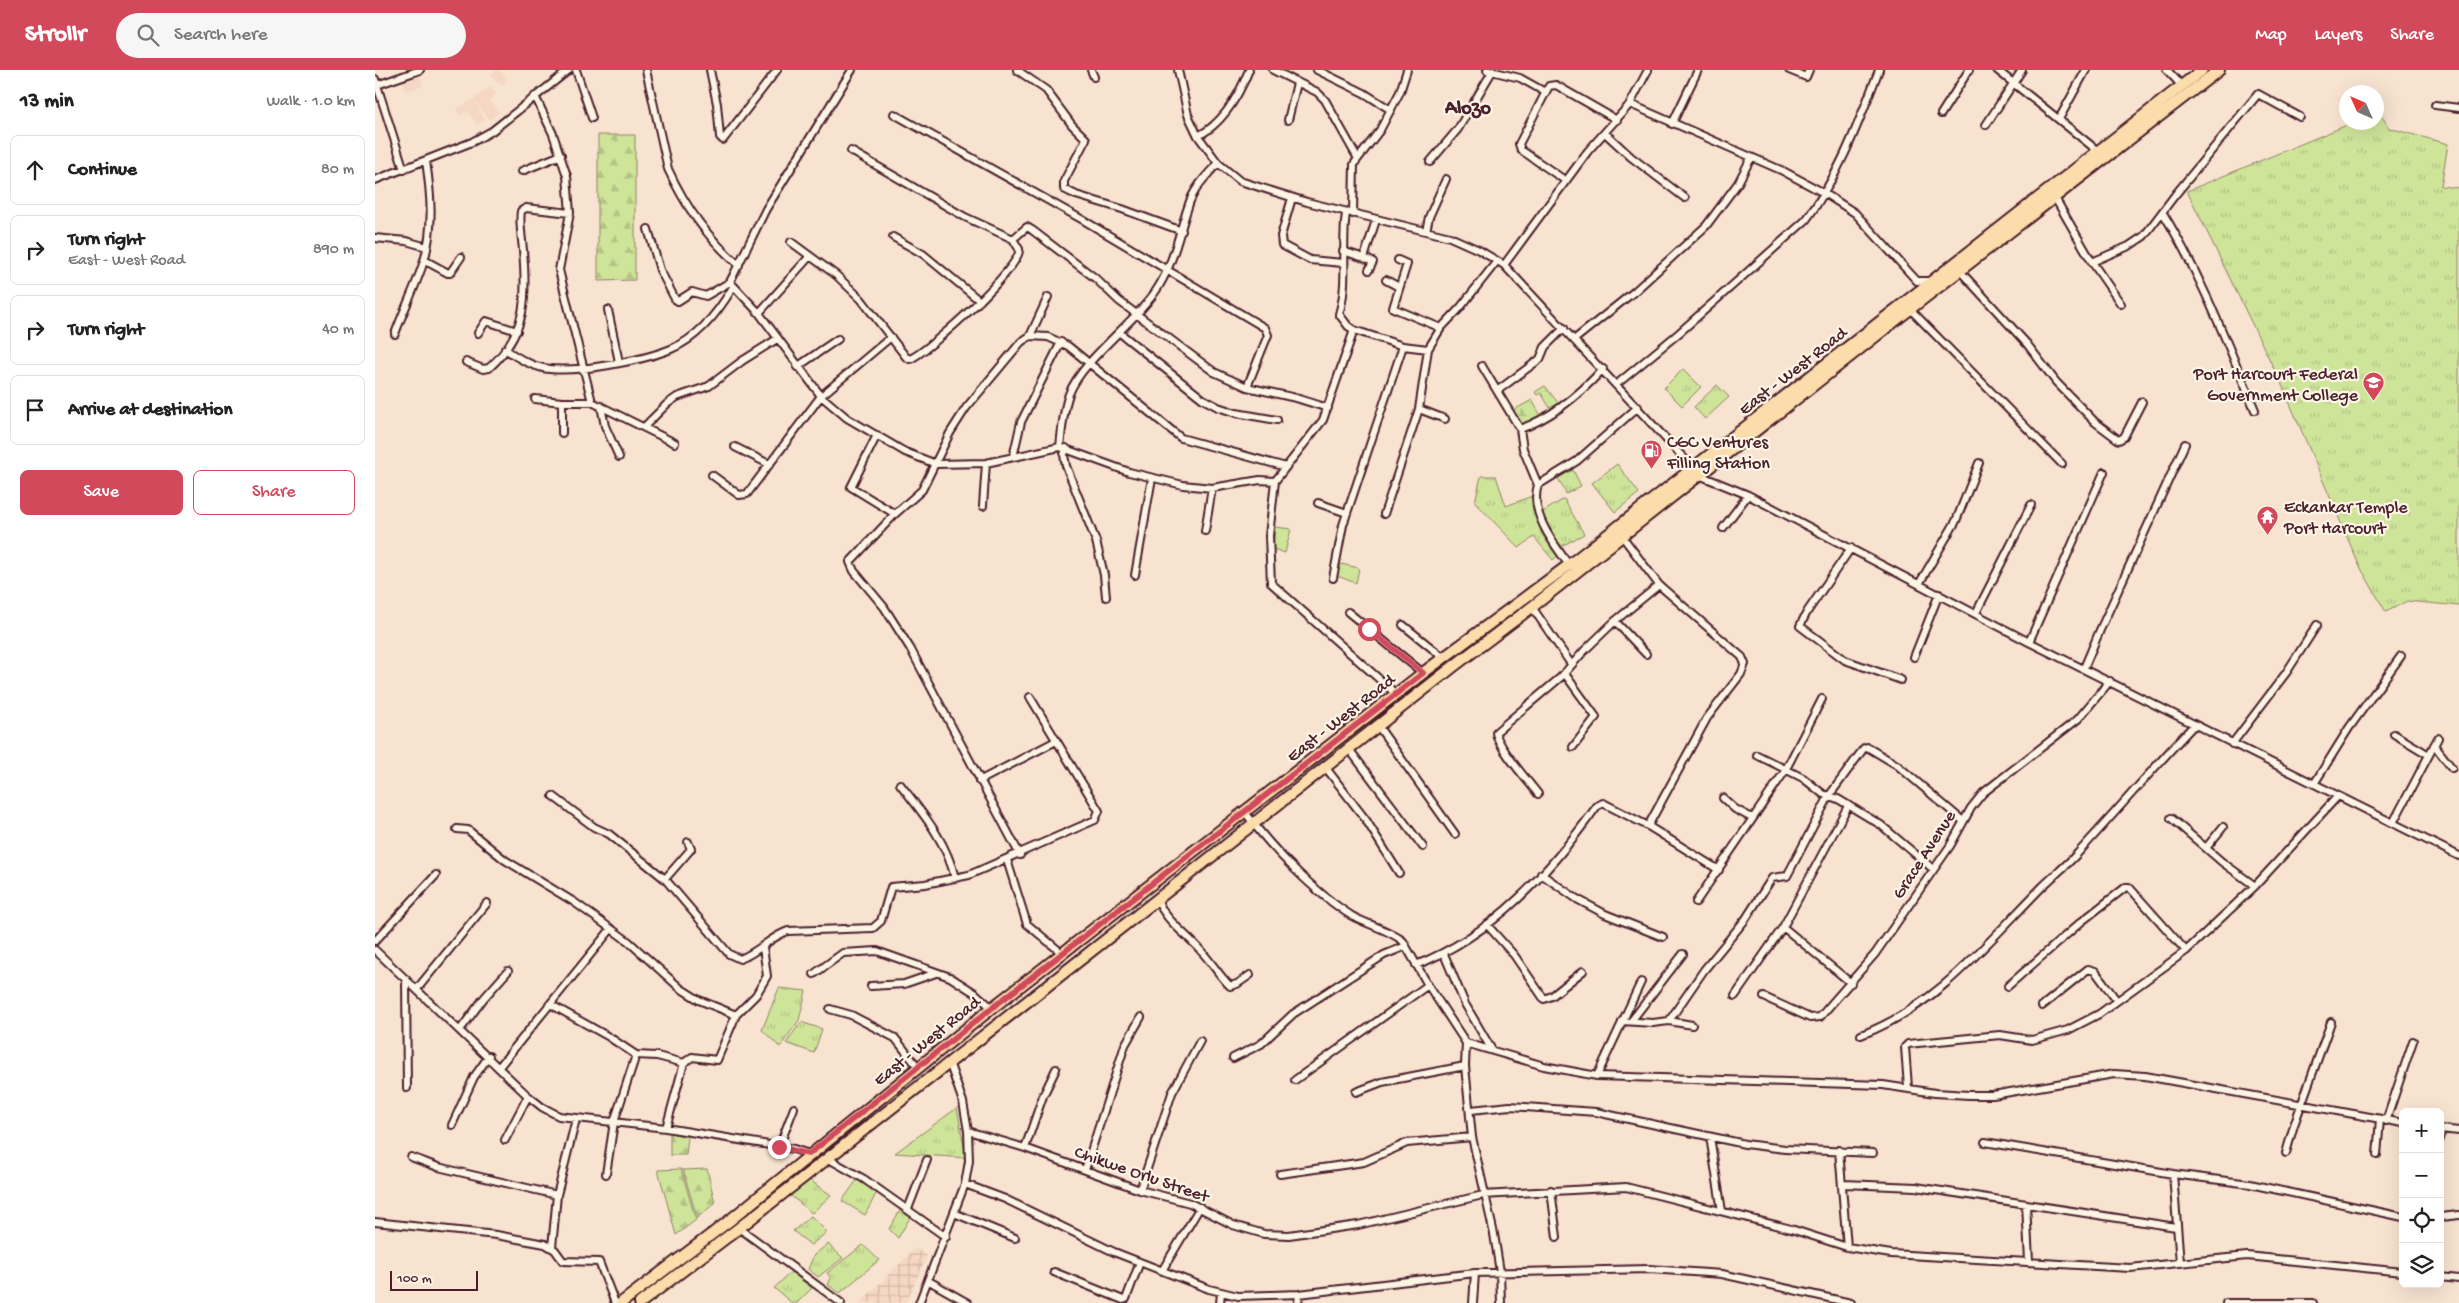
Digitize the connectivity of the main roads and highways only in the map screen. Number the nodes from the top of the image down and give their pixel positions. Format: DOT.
graph roads {
  1 [pos="2202,70"];
  2 [pos="2219,70"];
  3 [pos="1935,284"];
  4 [pos="1696,472"];
  5 [pos="621,1303"];
  6 [pos="640,1303"];
  1 -- 3 [label="main road, East - West Road"];
  2 -- 3 [label="main road, East - West Road"];
  3 -- 4 [label="main road, East - West Road"];
  3 -- 4 [label="main road, East - West Road"];
  4 -- 5 [label="main road, East - West Road"];
  4 -- 6 [label="main road, East - West Road"];
}
